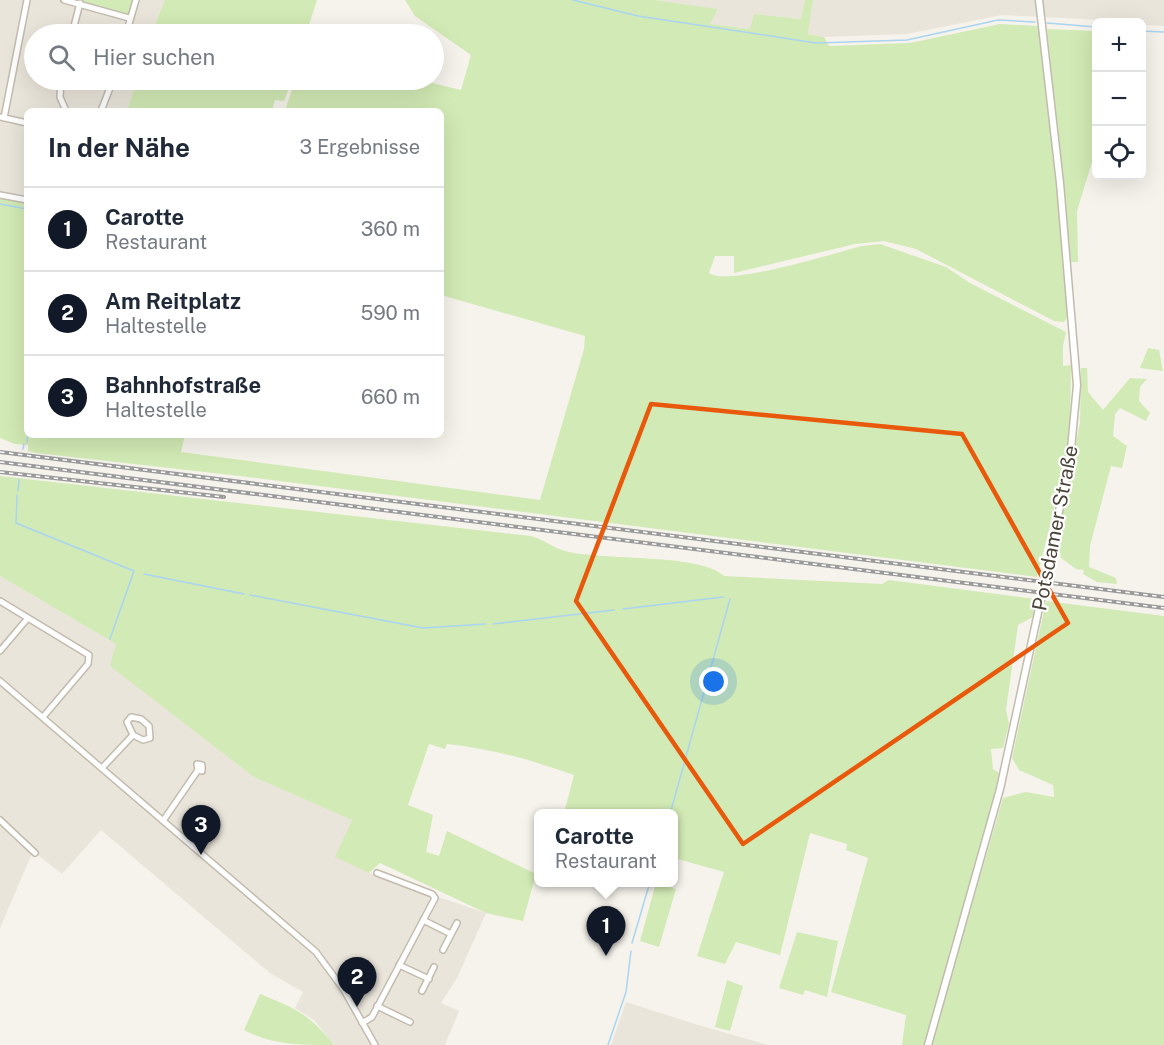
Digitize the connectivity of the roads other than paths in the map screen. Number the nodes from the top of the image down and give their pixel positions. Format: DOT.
graph roads {
  1 [pos="27,0"];
  2 [pos="64,0"];
  3 [pos="136,0"];
  4 [pos="1039,0"];
  5 [pos="80,3"];
  6 [pos="129,18"];
  7 [pos="75,24"];
  8 [pos="128,24"];
  9 [pos="60,90"];
  10 [pos="109,90"];
  11 [pos="65,108"];
  12 [pos="102,108"];
  13 [pos="2,118"];
  14 [pos="24,122"];
  15 [pos="0,195"];
  16 [pos="24,199"];
  17 [pos="0,601"];
  18 [pos="28,618"];
  19 [pos="0,651"];
  20 [pos="0,681"];
  21 [pos="43,717"];
  22 [pos="133,735"];
  23 [pos="102,768"];
  24 [pos="198,770"];
  25 [pos="0,820"];
  26 [pos="164,820"];
  27 [pos="35,853"];
  28 [pos="377,873"];
  29 [pos="423,920"];
  30 [pos="457,923"];
  31 [pos="451,934"];
  32 [pos="443,950"];
  33 [pos="399,965"];
  34 [pos="434,967"];
  35 [pos="428,978"];
  36 [pos="422,991"];
  37 [pos="377,1006"];
  38 [pos="410,1022"];
  39 [pos="362,1023"];
  40 [pos="375,1045"];
  41 [pos="928,1045"];
  1 -- 13 [label="street"];
  2 -- 5 [label="street"];
  3 -- 6 [label="street"];
  4 -- 41 [label="street, Potsdamer Straße, bridge"];
  5 -- 6 [label="street"];
  5 -- 7 [label="street"];
  6 -- 8 [label="street"];
  9 -- 11 [label="street"];
  10 -- 12 [label="street"];
  13 -- 14 [label="street"];
  15 -- 16 [label="street"];
  17 -- 18 [label="street"];
  18 -- 19 [label="street"];
  18 -- 21 [label="street"];
  20 -- 21 [label="street"];
  21 -- 23 [label="street"];
  22 -- 22 [label="street"];
  22 -- 23 [label="street"];
  23 -- 26 [label="street"];
  24 -- 26 [label="street"];
  25 -- 27 [label="street"];
  26 -- 39 [label="street"];
  28 -- 29 [label="street"];
  29 -- 31 [label="street"];
  29 -- 33 [label="street"];
  30 -- 31 [label="street"];
  31 -- 32 [label="street"];
  33 -- 35 [label="street"];
  33 -- 37 [label="street"];
  34 -- 35 [label="street"];
  35 -- 36 [label="street"];
  37 -- 38 [label="street"];
  37 -- 39 [label="street"];
  39 -- 40 [label="street"];
}
